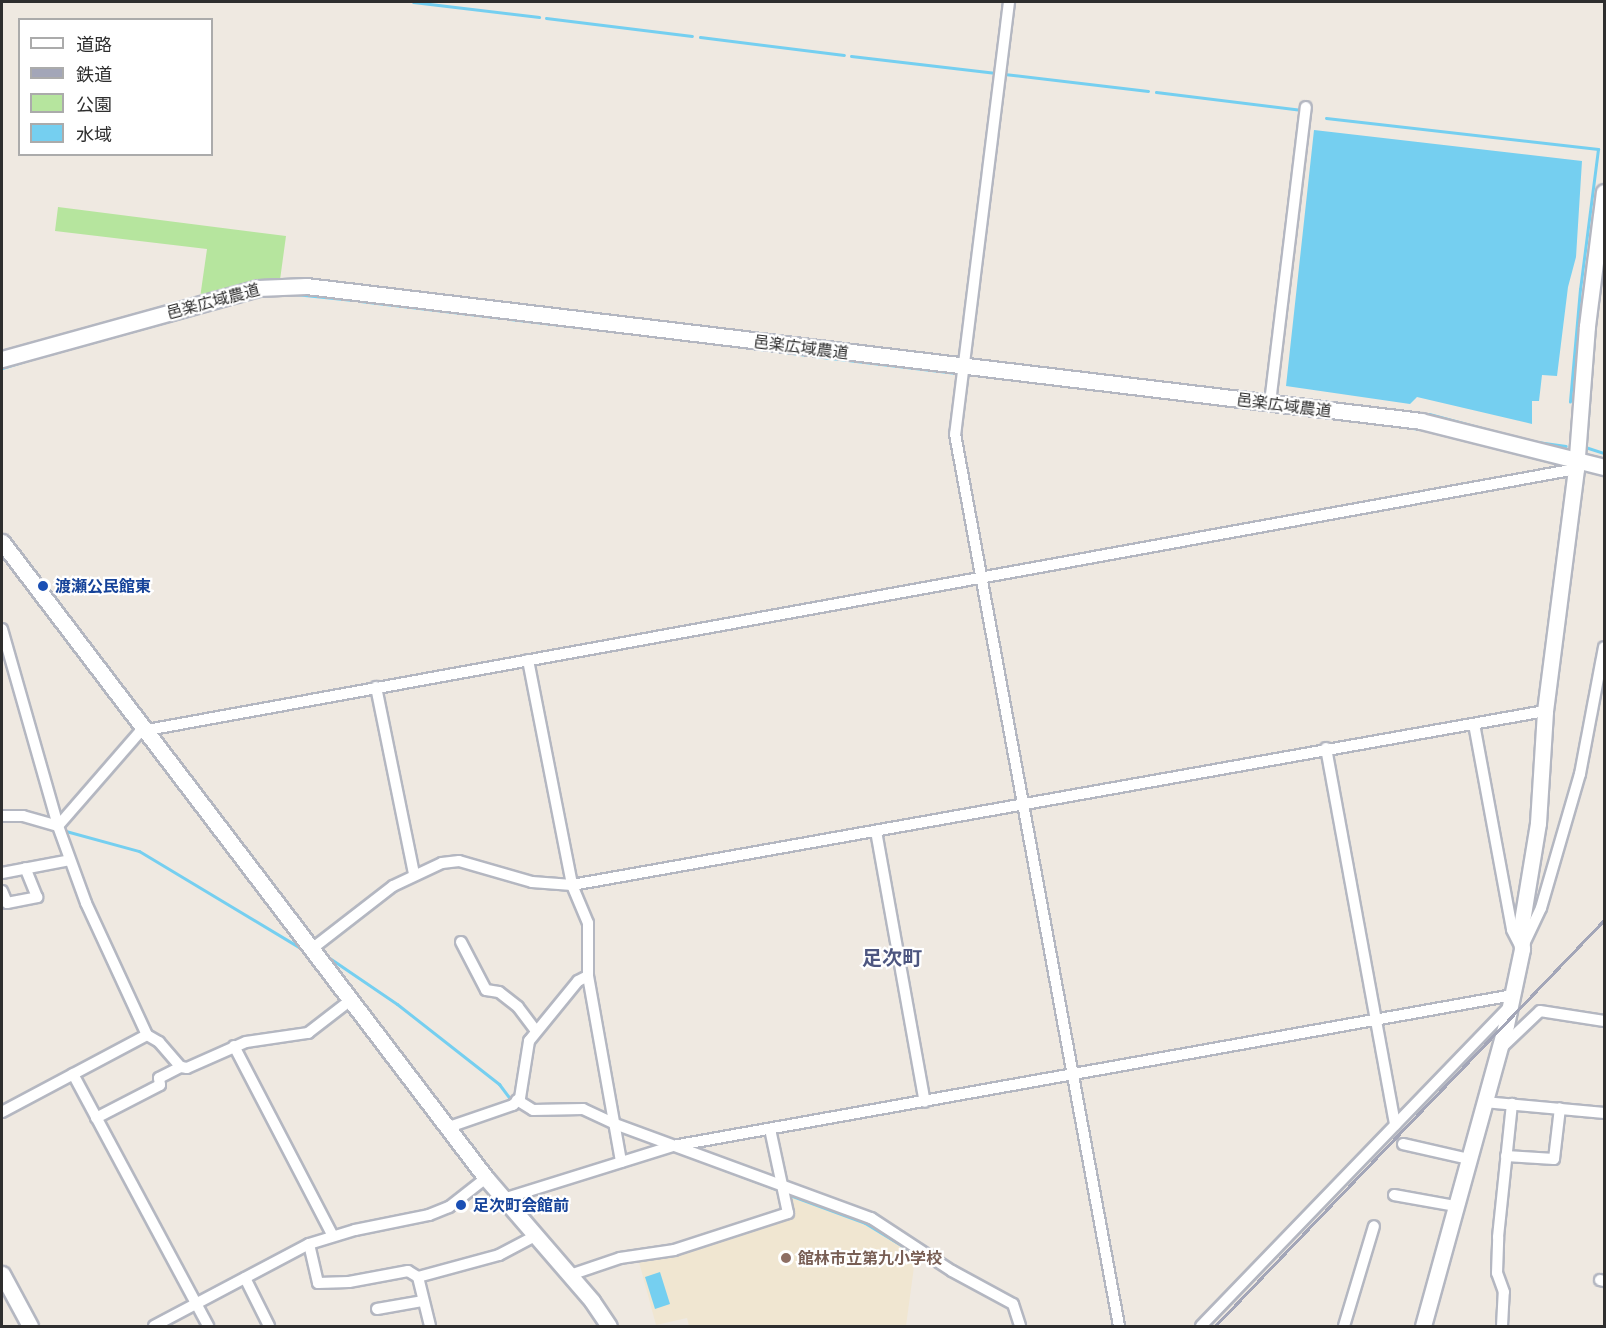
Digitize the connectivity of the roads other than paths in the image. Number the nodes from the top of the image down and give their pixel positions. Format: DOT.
graph roads {
  1 [pos="1009,2"];
  2 [pos="1306,107"];
  3 [pos="1605,192"];
  4 [pos="2,359"];
  5 [pos="963,368"];
  6 [pos="1270,403"];
  7 [pos="1576,465"];
  8 [pos="1605,467"];
  9 [pos="2,542"];
  10 [pos="981,578"];
  11 [pos="2,629"];
  12 [pos="1605,647"];
  13 [pos="528,660"];
  14 [pos="376,687"];
  15 [pos="1545,711"];
  16 [pos="1474,724"];
  17 [pos="145,729"];
  18 [pos="1326,748"];
  19 [pos="1023,804"];
  20 [pos="2,816"];
  21 [pos="58,826"];
  22 [pos="876,831"];
  23 [pos="70,860"];
  24 [pos="25,868"];
  25 [pos="2,873"];
  26 [pos="414,873"];
  27 [pos="572,885"];
  28 [pos="2,891"];
  29 [pos="461,942"];
  30 [pos="313,948"];
  31 [pos="1522,949"];
  32 [pos="588,976"];
  33 [pos="352,999"];
  34 [pos="1511,1001"];
  35 [pos="1605,1021"];
  36 [pos="1377,1022"];
  37 [pos="536,1031"];
  38 [pos="147,1035"];
  39 [pos="234,1046"];
  40 [pos="1499,1049"];
  41 [pos="181,1067"];
  42 [pos="73,1074"];
  43 [pos="1074,1076"];
  44 [pos="517,1101"];
  45 [pos="925,1102"];
  46 [pos="1484,1102"];
  47 [pos="1512,1104"];
  48 [pos="1560,1108"];
  49 [pos="2,1113"];
  50 [pos="1605,1113"];
  51 [pos="96,1118"];
  52 [pos="615,1124"];
  53 [pos="1395,1125"];
  54 [pos="449,1127"];
  55 [pos="770,1129"];
  56 [pos="1403,1144"];
  57 [pos="675,1145"];
  58 [pos="1506,1156"];
  59 [pos="1469,1159"];
  60 [pos="621,1162"];
  61 [pos="486,1178"];
  62 [pos="782,1186"];
  63 [pos="1394,1195"];
  64 [pos="503,1199"];
  65 [pos="1456,1206"];
  66 [pos="1374,1226"];
  67 [pos="333,1236"];
  68 [pos="535,1236"];
  69 [pos="309,1244"];
  70 [pos="2,1274"];
  71 [pos="570,1275"];
  72 [pos="418,1277"];
  73 [pos="245,1278"];
  74 [pos="423,1301"];
  75 [pos="195,1304"];
  76 [pos="377,1310"];
  77 [pos="30,1326"];
  78 [pos="154,1326"];
  79 [pos="208,1326"];
  80 [pos="269,1326"];
  81 [pos="430,1326"];
  82 [pos="609,1326"];
  83 [pos="1020,1326"];
  84 [pos="1119,1326"];
  85 [pos="1201,1326"];
  86 [pos="1344,1326"];
  87 [pos="1423,1326"];
  88 [pos="1502,1326"];
  1 -- 5 [label="street"];
  2 -- 6 [label="street"];
  3 -- 7 [label="street"];
  4 -- 5 [label="street, 邑楽広域農道"];
  5 -- 6 [label="street, 邑楽広域農道"];
  5 -- 10 [label="street"];
  6 -- 7 [label="street, 邑楽広域農道"];
  7 -- 8 [label="street, 邑楽広域農道"];
  7 -- 10 [label="street"];
  7 -- 15 [label="street"];
  9 -- 17 [label="street"];
  10 -- 13 [label="street"];
  10 -- 19 [label="street"];
  11 -- 21 [label="street"];
  12 -- 31 [label="street"];
  13 -- 14 [label="street"];
  13 -- 27 [label="street"];
  14 -- 17 [label="street"];
  14 -- 26 [label="street"];
  15 -- 16 [label="street"];
  15 -- 31 [label="street"];
  16 -- 18 [label="street"];
  16 -- 31 [label="street"];
  17 -- 21 [label="street"];
  17 -- 30 [label="street"];
  18 -- 19 [label="street"];
  18 -- 36 [label="street"];
  19 -- 22 [label="street"];
  19 -- 43 [label="street"];
  20 -- 21 [label="street"];
  21 -- 23 [label="street"];
  22 -- 27 [label="street"];
  22 -- 45 [label="street"];
  23 -- 24 [label="street"];
  23 -- 38 [label="street"];
  24 -- 25 [label="street"];
  24 -- 28 [label="street"];
  26 -- 27 [label="street"];
  26 -- 30 [label="street"];
  27 -- 32 [label="street"];
  29 -- 37 [label="street"];
  30 -- 33 [label="street"];
  31 -- 34 [label="street"];
  32 -- 37 [label="street"];
  32 -- 52 [label="street"];
  33 -- 39 [label="street"];
  33 -- 54 [label="street"];
  34 -- 36 [label="street"];
  34 -- 40 [label="street"];
  34 -- 53 [label="street"];
  35 -- 40 [label="street"];
  36 -- 43 [label="street"];
  36 -- 53 [label="street"];
  37 -- 44 [label="street"];
  38 -- 41 [label="street"];
  38 -- 42 [label="street"];
  39 -- 41 [label="street"];
  39 -- 67 [label="street"];
  40 -- 46 [label="street"];
  41 -- 51 [label="street"];
  42 -- 49 [label="street"];
  42 -- 51 [label="street"];
  43 -- 45 [label="street"];
  43 -- 84 [label="street"];
  44 -- 52 [label="street"];
  44 -- 54 [label="street"];
  45 -- 55 [label="street"];
  46 -- 47 [label="street"];
  46 -- 59 [label="street"];
  47 -- 48 [label="street"];
  47 -- 58 [label="street"];
  48 -- 50 [label="street"];
  48 -- 58 [label="street"];
  51 -- 75 [label="street"];
  52 -- 57 [label="street"];
  52 -- 60 [label="street"];
  53 -- 85 [label="street"];
  54 -- 61 [label="street"];
  55 -- 57 [label="street"];
  55 -- 62 [label="street"];
  56 -- 59 [label="street"];
  57 -- 60 [label="street"];
  57 -- 62 [label="street"];
  58 -- 88 [label="street"];
  59 -- 65 [label="street"];
  60 -- 64 [label="street"];
  61 -- 64 [label="street"];
  61 -- 67 [label="street"];
  62 -- 71 [label="street"];
  62 -- 83 [label="street"];
  63 -- 65 [label="street"];
  64 -- 68 [label="street"];
  65 -- 87 [label="street"];
  66 -- 86 [label="street"];
  67 -- 69 [label="street"];
  68 -- 71 [label="street"];
  68 -- 72 [label="street"];
  69 -- 72 [label="street"];
  69 -- 73 [label="street"];
  70 -- 77 [label="street"];
  71 -- 82 [label="street"];
  72 -- 74 [label="street"];
  73 -- 75 [label="street"];
  73 -- 80 [label="street"];
  74 -- 76 [label="street"];
  74 -- 81 [label="street"];
  75 -- 78 [label="street"];
  75 -- 79 [label="street"];
}
